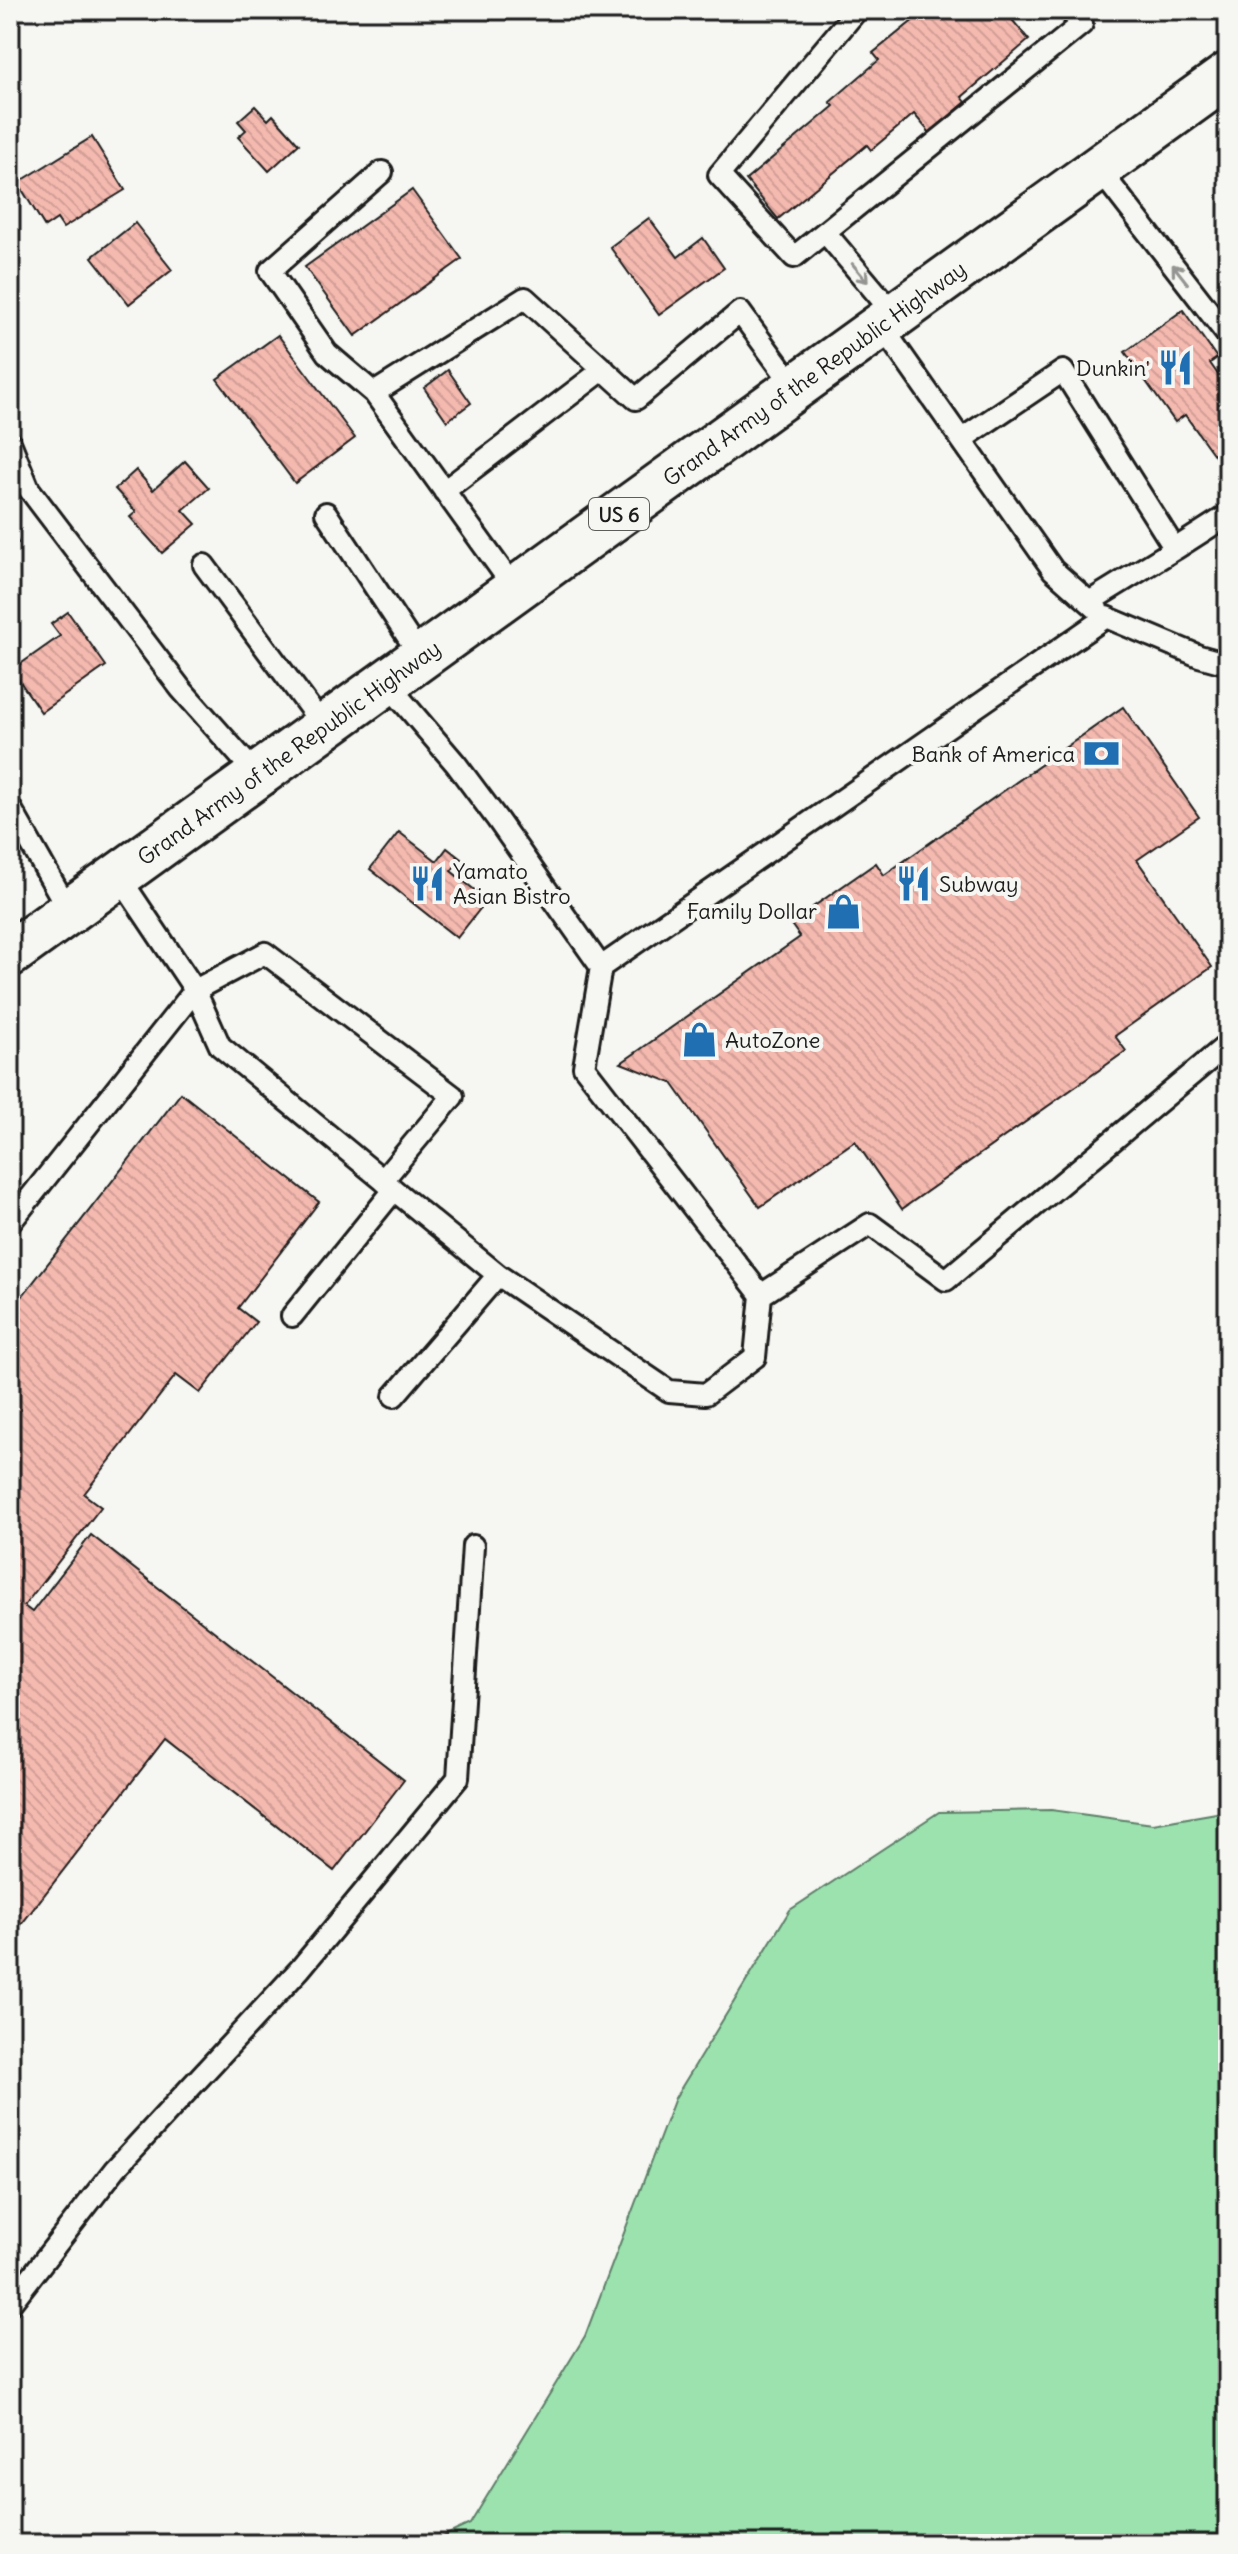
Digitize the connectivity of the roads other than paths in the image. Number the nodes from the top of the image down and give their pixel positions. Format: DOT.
graph roads {
  1 [pos="857,10"];
  2 [pos="1069,10"];
  3 [pos="1228,75"];
  4 [pos="1098,168"];
  5 [pos="382,172"];
  6 [pos="825,232"];
  7 [pos="887,319"];
  8 [pos="1228,336"];
  9 [pos="604,369"];
  10 [pos="794,386"];
  11 [pos="374,393"];
  12 [pos="962,439"];
  13 [pos="10,442"];
  14 [pos="444,491"];
  15 [pos="326,513"];
  16 [pos="1228,515"];
  17 [pos="1175,549"];
  18 [pos="204,565"];
  19 [pos="515,589"];
  20 [pos="1089,602"];
  21 [pos="1106,617"];
  22 [pos="1228,664"];
  23 [pos="403,669"];
  24 [pos="324,727"];
  25 [pos="257,775"];
  26 [pos="12,815"];
  27 [pos="118,875"];
  28 [pos="69,911"];
  29 [pos="10,954"];
  30 [pos="601,967"];
  31 [pos="195,990"];
  32 [pos="1228,1044"];
  33 [pos="388,1185"];
  34 [pos="10,1223"];
  35 [pos="498,1275"];
  36 [pos="761,1295"];
  37 [pos="292,1316"];
  38 [pos="394,1396"];
  39 [pos="473,1546"];
  40 [pos="10,2304"];
  1 -- 6 [label="lane"];
  2 -- 6 [label="lane"];
  3 -- 4 [label="main road, Grand Army of the Republic Highway / US 6"];
  4 -- 7 [label="main road, Grand Army of the Republic Highway / US 6"];
  8 -- 4 [label="lane, one-way"];
  5 -- 11 [label="lane"];
  6 -- 7 [label="lane, one-way"];
  7 -- 10 [label="main road, Grand Army of the Republic Highway / US 6"];
  7 -- 12 [label="lane"];
  9 -- 10 [label="lane"];
  9 -- 11 [label="lane"];
  9 -- 14 [label="lane"];
  10 -- 19 [label="main road, Grand Army of the Republic Highway / US 6"];
  11 -- 14 [label="lane"];
  12 -- 17 [label="lane"];
  12 -- 20 [label="lane"];
  13 -- 25 [label="lane"];
  14 -- 19 [label="lane"];
  15 -- 23 [label="lane"];
  16 -- 17 [label="lane"];
  17 -- 20 [label="lane"];
  18 -- 24 [label="lane"];
  19 -- 23 [label="main road, Grand Army of the Republic Highway / US 6"];
  20 -- 21 [label="lane"];
  21 -- 22 [label="lane"];
  21 -- 30 [label="lane"];
  23 -- 24 [label="main road, Grand Army of the Republic Highway / US 6"];
  23 -- 30 [label="lane"];
  24 -- 25 [label="main road, Grand Army of the Republic Highway / US 6"];
  25 -- 27 [label="main road, Grand Army of the Republic Highway / US 6"];
  26 -- 28 [label="lane"];
  27 -- 28 [label="main road, Grand Army of the Republic Highway / US 6"];
  27 -- 31 [label="lane"];
  28 -- 29 [label="main road, Grand Army of the Republic Highway / US 6"];
  30 -- 36 [label="lane"];
  31 -- 33 [label="lane"];
  31 -- 33 [label="lane"];
  31 -- 34 [label="lane"];
  32 -- 36 [label="lane"];
  33 -- 35 [label="lane"];
  33 -- 37 [label="lane"];
  35 -- 36 [label="lane"];
  35 -- 38 [label="lane"];
  39 -- 40 [label="lane"];
}
